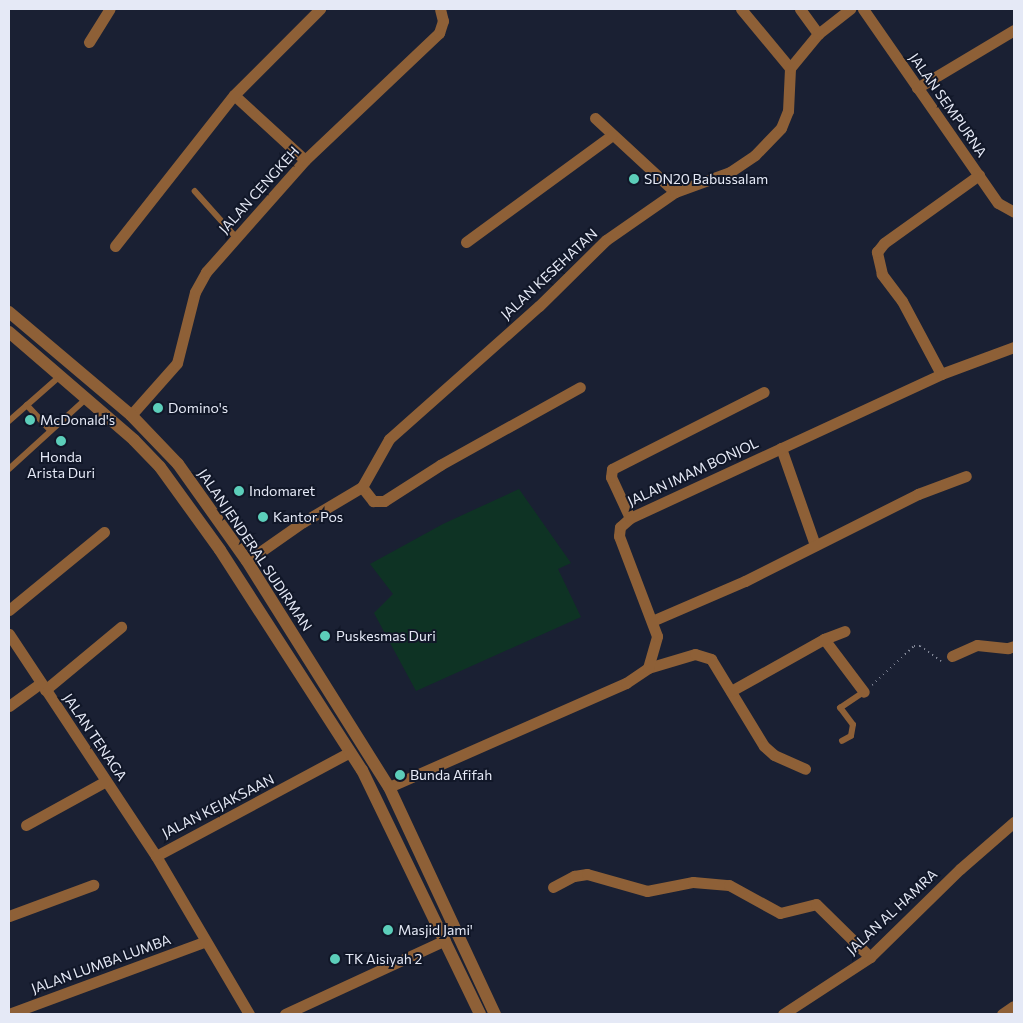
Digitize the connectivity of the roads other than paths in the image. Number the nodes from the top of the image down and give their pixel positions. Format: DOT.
graph roads {
  1 [pos="110,9"];
  2 [pos="320,9"];
  3 [pos="440,9"];
  4 [pos="741,9"];
  5 [pos="800,9"];
  6 [pos="850,9"];
  7 [pos="863,9"];
  8 [pos="1014,30"];
  9 [pos="818,34"];
  10 [pos="89,42"];
  11 [pos="790,68"];
  12 [pos="917,88"];
  13 [pos="234,95"];
  14 [pos="595,118"];
  15 [pos="611,136"];
  16 [pos="305,160"];
  17 [pos="979,175"];
  18 [pos="195,191"];
  19 [pos="674,192"];
  20 [pos="1014,212"];
  21 [pos="236,237"];
  22 [pos="466,242"];
  23 [pos="115,246"];
  24 [pos="9,312"];
  25 [pos="9,332"];
  26 [pos="1014,349"];
  27 [pos="941,374"];
  28 [pos="60,376"];
  29 [pos="580,387"];
  30 [pos="764,392"];
  31 [pos="86,399"];
  32 [pos="27,405"];
  33 [pos="131,415"];
  34 [pos="9,421"];
  35 [pos="51,431"];
  36 [pos="781,448"];
  37 [pos="9,468"];
  38 [pos="966,476"];
  39 [pos="362,487"];
  40 [pos="208,505"];
  41 [pos="194,513"];
  42 [pos="630,518"];
  43 [pos="104,532"];
  44 [pos="815,545"];
  45 [pos="247,561"];
  46 [pos="9,610"];
  47 [pos="652,621"];
  48 [pos="121,628"];
  49 [pos="845,631"];
  50 [pos="9,634"];
  51 [pos="824,639"];
  52 [pos="1014,646"];
  53 [pos="952,656"];
  54 [pos="648,668"];
  55 [pos="43,686"];
  56 [pos="731,691"];
  57 [pos="864,692"];
  58 [pos="9,706"];
  59 [pos="842,741"];
  60 [pos="350,752"];
  61 [pos="805,769"];
  62 [pos="106,781"];
  63 [pos="389,787"];
  64 [pos="1014,822"];
  65 [pos="26,825"];
  66 [pos="156,856"];
  67 [pos="93,885"];
  68 [pos="553,887"];
  69 [pos="435,890"];
  70 [pos="420,896"];
  71 [pos="9,916"];
  72 [pos="444,940"];
  73 [pos="204,942"];
  74 [pos="870,957"];
  75 [pos="1014,1006"];
  76 [pos="9,1014"];
  77 [pos="249,1014"];
  78 [pos="285,1014"];
  79 [pos="480,1014"];
  80 [pos="495,1014"];
  81 [pos="783,1014"];
  82 [pos="1002,1014"];
  1 -- 10 [label="street"];
  2 -- 13 [label="street"];
  3 -- 16 [label="street, JALAN CENGKEH"];
  4 -- 11 [label="street"];
  5 -- 9 [label="street"];
  6 -- 9 [label="street"];
  7 -- 12 [label="street, JALAN SEMPURNA"];
  8 -- 12 [label="street"];
  9 -- 11 [label="street"];
  11 -- 19 [label="street, JALAN KESEHATAN"];
  12 -- 17 [label="street, JALAN SEMPURNA"];
  13 -- 16 [label="street"];
  13 -- 23 [label="street"];
  14 -- 15 [label="street"];
  15 -- 19 [label="street"];
  15 -- 22 [label="street"];
  16 -- 21 [label="street, JALAN CENGKEH"];
  17 -- 20 [label="street, JALAN SEMPURNA"];
  17 -- 27 [label="street"];
  18 -- 21 [label="lane"];
  19 -- 39 [label="street, JALAN KESEHATAN"];
  21 -- 33 [label="street, JALAN CENGKEH"];
  24 -- 33 [label="street, JALAN JENDERAL SUDIRMAN"];
  25 -- 28 [label="street, JALAN JENDERAL SUDIRMAN"];
  26 -- 27 [label="street, JALAN IMAM BONJOL"];
  27 -- 36 [label="street, JALAN IMAM BONJOL"];
  28 -- 31 [label="street, JALAN JENDERAL SUDIRMAN"];
  28 -- 32 [label="lane"];
  29 -- 39 [label="street"];
  30 -- 42 [label="street"];
  31 -- 35 [label="lane"];
  31 -- 41 [label="street, JALAN JENDERAL SUDIRMAN"];
  32 -- 34 [label="lane"];
  32 -- 35 [label="lane"];
  33 -- 40 [label="street, JALAN JENDERAL SUDIRMAN"];
  35 -- 37 [label="lane"];
  36 -- 42 [label="street, JALAN IMAM BONJOL"];
  36 -- 44 [label="street"];
  38 -- 44 [label="street"];
  39 -- 45 [label="street, JALAN KESEHATAN"];
  40 -- 41 [label="street"];
  40 -- 45 [label="street, JALAN JENDERAL SUDIRMAN"];
  41 -- 60 [label="street, JALAN JENDERAL SUDIRMAN"];
  42 -- 47 [label="street, JALAN IMAM BONJOL"];
  43 -- 46 [label="street"];
  44 -- 47 [label="street"];
  45 -- 63 [label="street, JALAN JENDERAL SUDIRMAN"];
  47 -- 54 [label="street, JALAN IMAM BONJOL"];
  48 -- 55 [label="street"];
  49 -- 51 [label="street"];
  50 -- 55 [label="street, JALAN TENAGA"];
  51 -- 56 [label="street"];
  51 -- 57 [label="street"];
  52 -- 53 [label="street"];
  54 -- 56 [label="street"];
  54 -- 63 [label="street"];
  55 -- 58 [label="street"];
  55 -- 62 [label="street, JALAN TENAGA"];
  56 -- 61 [label="street"];
  57 -- 59 [label="lane"];
  60 -- 66 [label="street, JALAN KEJAKSAAN"];
  60 -- 70 [label="street, JALAN JENDERAL SUDIRMAN"];
  62 -- 65 [label="street"];
  62 -- 66 [label="street, JALAN TENAGA"];
  63 -- 69 [label="street, JALAN JENDERAL SUDIRMAN"];
  64 -- 74 [label="street, JALAN AL HAMRA"];
  66 -- 73 [label="street, JALAN KEJAKSAAN"];
  67 -- 71 [label="street"];
  68 -- 74 [label="street"];
  69 -- 70 [label="street"];
  69 -- 80 [label="street, JALAN JENDERAL SUDIRMAN"];
  70 -- 72 [label="street, JALAN JENDERAL SUDIRMAN"];
  72 -- 78 [label="street"];
  72 -- 79 [label="street, JALAN JENDERAL SUDIRMAN"];
  73 -- 76 [label="street, JALAN LUMBA LUMBA"];
  73 -- 77 [label="street, JALAN KEJAKSAAN"];
  74 -- 81 [label="street, JALAN AL HAMRA"];
  75 -- 82 [label="street"];
}
